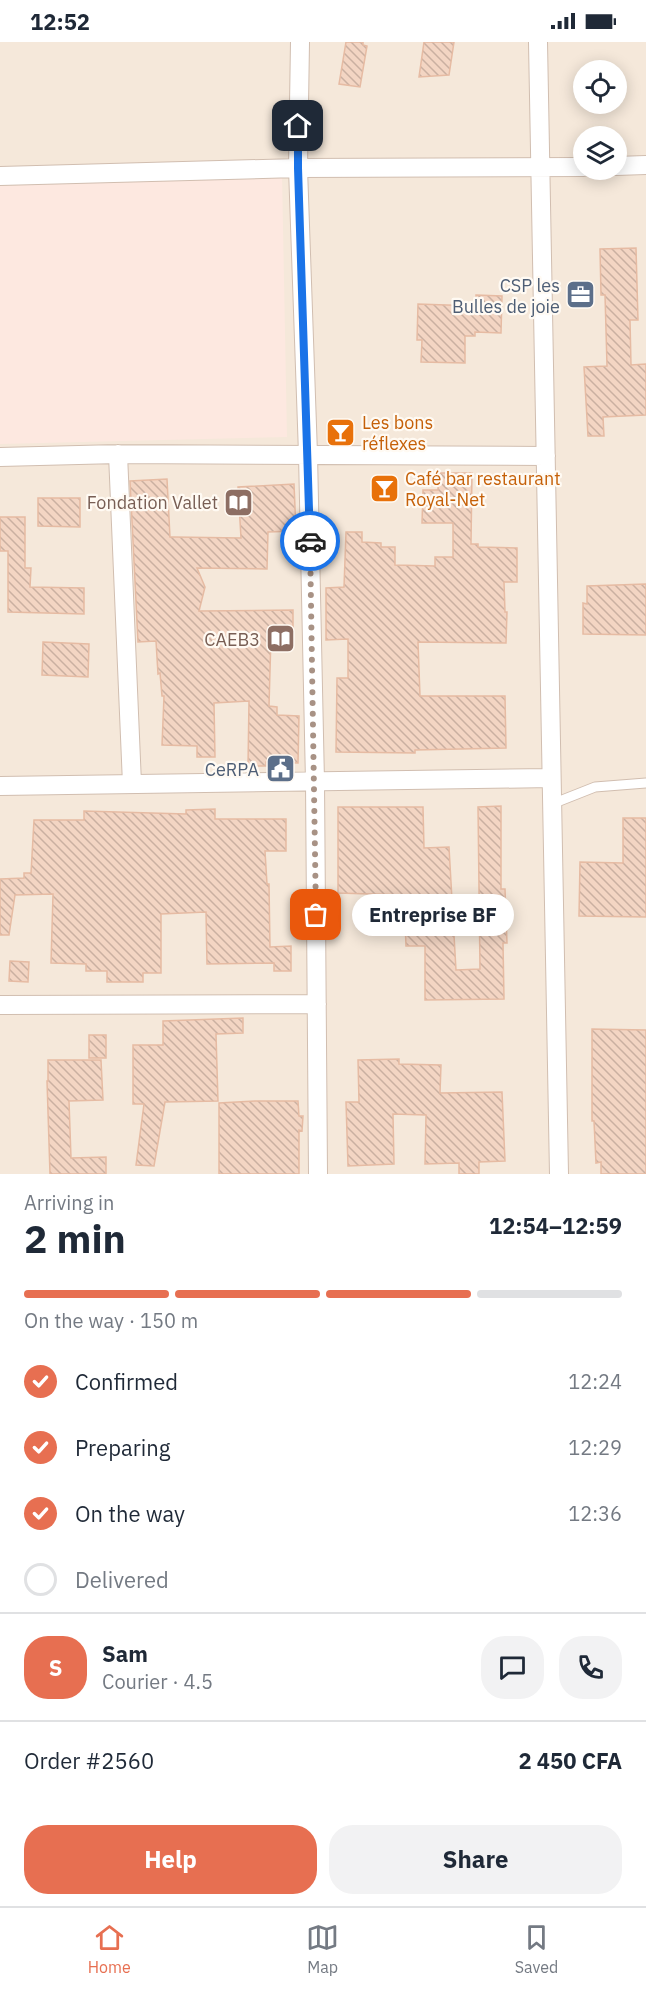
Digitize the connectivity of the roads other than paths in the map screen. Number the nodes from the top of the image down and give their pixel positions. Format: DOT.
graph roads {
  1 [pos="300,42"];
  2 [pos="538,42"];
  3 [pos="646,165"];
  4 [pos="627,166"];
  5 [pos="573,167"];
  6 [pos="298,168"];
  7 [pos="540,168"];
  8 [pos="0,176"];
  9 [pos="118,454"];
  10 [pos="308,454"];
  11 [pos="546,456"];
  12 [pos="0,457"];
  13 [pos="551,778"];
  14 [pos="315,782"];
  15 [pos="646,783"];
  16 [pos="132,784"];
  17 [pos="0,786"];
  18 [pos="552,804"];
  19 [pos="317,1004"];
  20 [pos="0,1005"];
  21 [pos="318,1174"];
  22 [pos="559,1174"];
  1 -- 6 [label="street"];
  2 -- 7 [label="street"];
  3 -- 4 [label="street"];
  5 -- 7 [label="street"];
  6 -- 7 [label="street"];
  6 -- 8 [label="street"];
  6 -- 10 [label="street"];
  7 -- 11 [label="street"];
  9 -- 10 [label="street"];
  9 -- 12 [label="street"];
  9 -- 16 [label="street"];
  10 -- 11 [label="street"];
  10 -- 14 [label="street"];
  11 -- 13 [label="street"];
  13 -- 14 [label="street"];
  13 -- 18 [label="street"];
  14 -- 16 [label="street"];
  14 -- 19 [label="street"];
  15 -- 18 [label="lane"];
  16 -- 17 [label="street"];
  18 -- 22 [label="street"];
  19 -- 20 [label="street"];
  19 -- 21 [label="street"];
}
